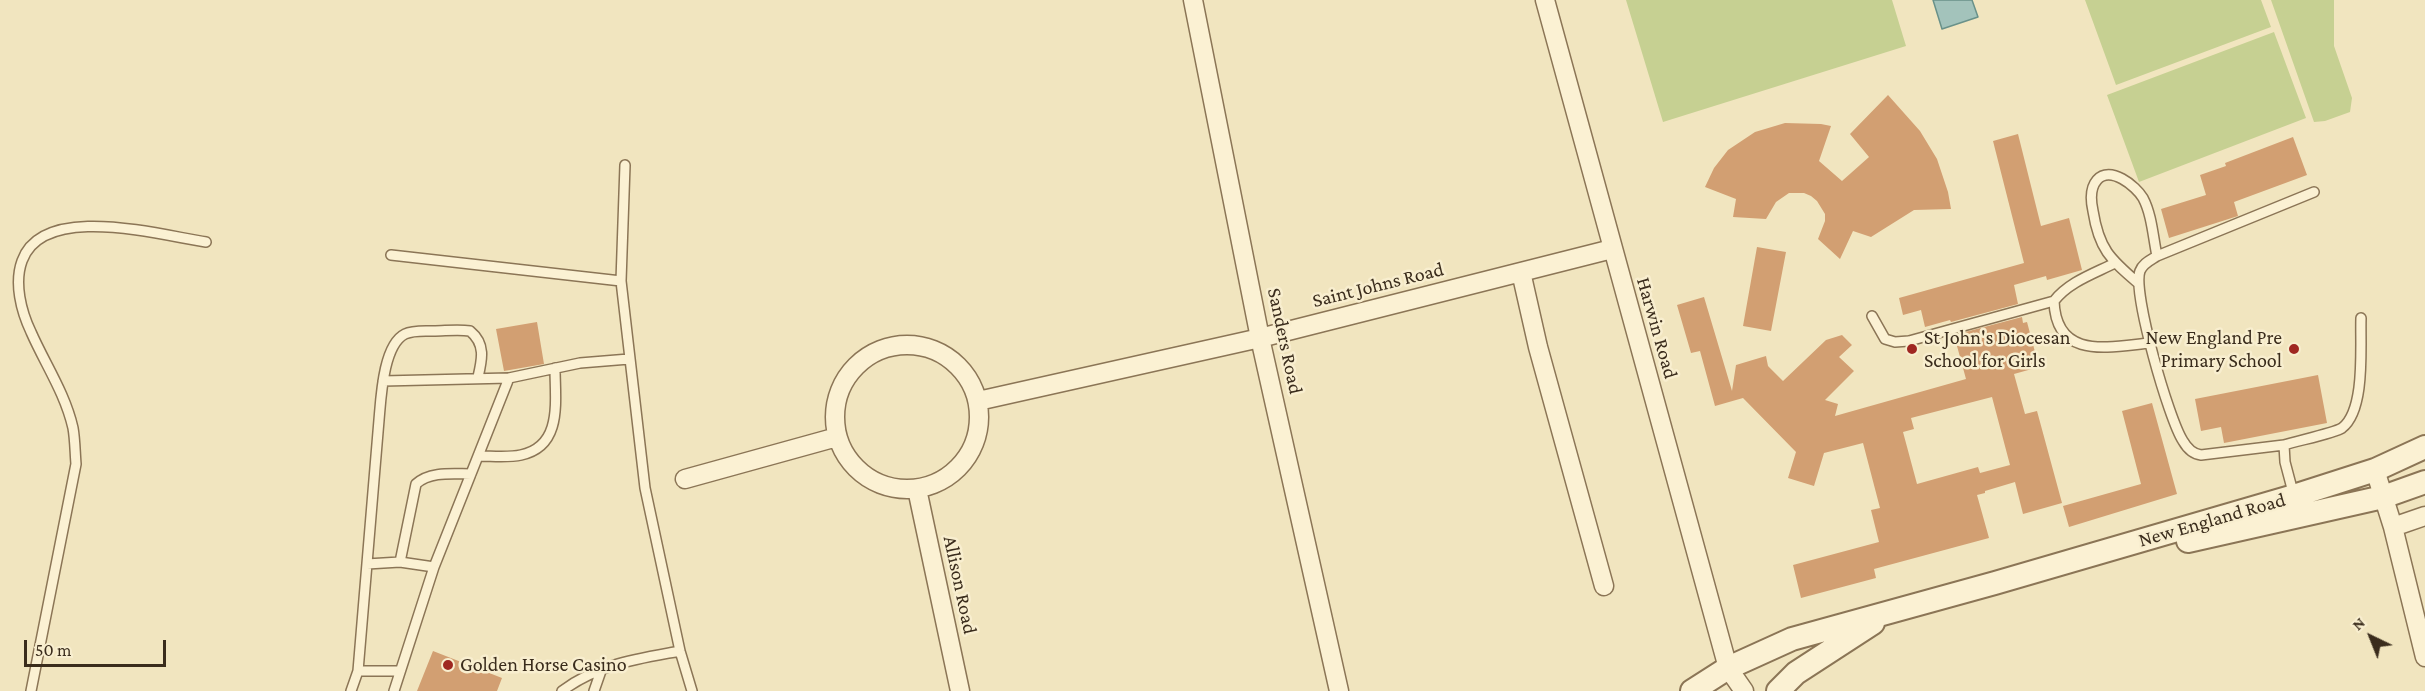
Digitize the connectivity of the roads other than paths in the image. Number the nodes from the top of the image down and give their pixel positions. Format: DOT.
graph roads {
  1 [pos="1193,0"];
  2 [pos="1545,0"];
  3 [pos="625,165"];
  4 [pos="2314,192"];
  5 [pos="206,242"];
  6 [pos="1612,249"];
  7 [pos="391,255"];
  8 [pos="2157,256"];
  9 [pos="2115,263"];
  10 [pos="1521,272"];
  11 [pos="621,281"];
  12 [pos="2138,283"];
  13 [pos="2054,301"];
  14 [pos="1872,316"];
  15 [pos="2361,318"];
  16 [pos="1260,338"];
  17 [pos="2150,344"];
  18 [pos="629,359"];
  19 [pos="555,368"];
  20 [pos="478,377"];
  21 [pos="509,378"];
  22 [pos="383,381"];
  23 [pos="978,401"];
  24 [pos="837,437"];
  25 [pos="2284,445"];
  26 [pos="2425,447"];
  27 [pos="478,456"];
  28 [pos="2375,470"];
  29 [pos="471,474"];
  30 [pos="685,479"];
  31 [pos="2425,482"];
  32 [pos="917,489"];
  33 [pos="2294,496"];
  34 [pos="2383,497"];
  35 [pos="2425,516"];
  36 [pos="2208,521"];
  37 [pos="2393,526"];
  38 [pos="2236,530"];
  39 [pos="400,562"];
  40 [pos="367,564"];
  41 [pos="434,567"];
  42 [pos="1995,583"];
  43 [pos="1604,586"];
  44 [pos="1892,610"];
  45 [pos="680,651"];
  46 [pos="2425,657"];
  47 [pos="603,668"];
  48 [pos="1728,668"];
  49 [pos="357,671"];
  50 [pos="400,671"];
  51 [pos="31,691"];
  52 [pos="351,691"];
  53 [pos="394,691"];
  54 [pos="562,691"];
  55 [pos="594,691"];
  56 [pos="692,691"];
  57 [pos="960,691"];
  58 [pos="1339,691"];
  59 [pos="1692,691"];
  60 [pos="1744,691"];
  61 [pos="1778,691"];
  1 -- 16 [label="street, Sanders Road"];
  2 -- 6 [label="street, Harwin Road"];
  3 -- 11 [label="lane"];
  4 -- 8 [label="lane"];
  5 -- 51 [label="lane"];
  6 -- 10 [label="street, Saint Johns Road"];
  6 -- 48 [label="street, Harwin Road"];
  7 -- 11 [label="lane"];
  8 -- 9 [label="lane"];
  8 -- 12 [label="lane"];
  9 -- 12 [label="lane"];
  9 -- 13 [label="lane"];
  10 -- 16 [label="street, Saint Johns Road"];
  10 -- 43 [label="street"];
  11 -- 18 [label="lane"];
  12 -- 17 [label="lane"];
  13 -- 14 [label="lane"];
  13 -- 17 [label="lane"];
  15 -- 25 [label="lane"];
  16 -- 23 [label="street, Saint Johns Road"];
  16 -- 58 [label="street, Sanders Road"];
  17 -- 25 [label="lane"];
  18 -- 19 [label="lane"];
  18 -- 45 [label="lane"];
  19 -- 21 [label="lane"];
  19 -- 27 [label="lane"];
  20 -- 21 [label="lane"];
  20 -- 22 [label="lane"];
  20 -- 22 [label="lane"];
  21 -- 27 [label="lane"];
  22 -- 40 [label="lane"];
  23 -- 24 [label="street"];
  23 -- 32 [label="street"];
  24 -- 30 [label="street"];
  24 -- 32 [label="street"];
  25 -- 33 [label="lane"];
  26 -- 28 [label="street, New England Road"];
  27 -- 29 [label="lane"];
  28 -- 33 [label="street, New England Road"];
  28 -- 34 [label="street"];
  29 -- 39 [label="lane"];
  29 -- 41 [label="lane"];
  31 -- 34 [label="street, New England Road"];
  32 -- 57 [label="street, Allison Road"];
  33 -- 36 [label="street, New England Road"];
  34 -- 37 [label="street"];
  34 -- 38 [label="street, New England Road"];
  35 -- 37 [label="street"];
  36 -- 38 [label="street"];
  36 -- 42 [label="street, New England Road"];
  37 -- 46 [label="street"];
  38 -- 42 [label="street, New England Road"];
  39 -- 40 [label="lane"];
  39 -- 41 [label="lane"];
  40 -- 49 [label="lane"];
  41 -- 50 [label="lane"];
  42 -- 44 [label="street, New England Road"];
  44 -- 48 [label="street, New England Road"];
  44 -- 61 [label="street"];
  45 -- 47 [label="lane"];
  45 -- 56 [label="lane"];
  47 -- 54 [label="lane"];
  47 -- 55 [label="lane"];
  48 -- 59 [label="street, New England Road"];
  48 -- 60 [label="street, Harwin Road"];
  49 -- 50 [label="lane"];
  49 -- 52 [label="lane"];
  50 -- 53 [label="lane"];
}
